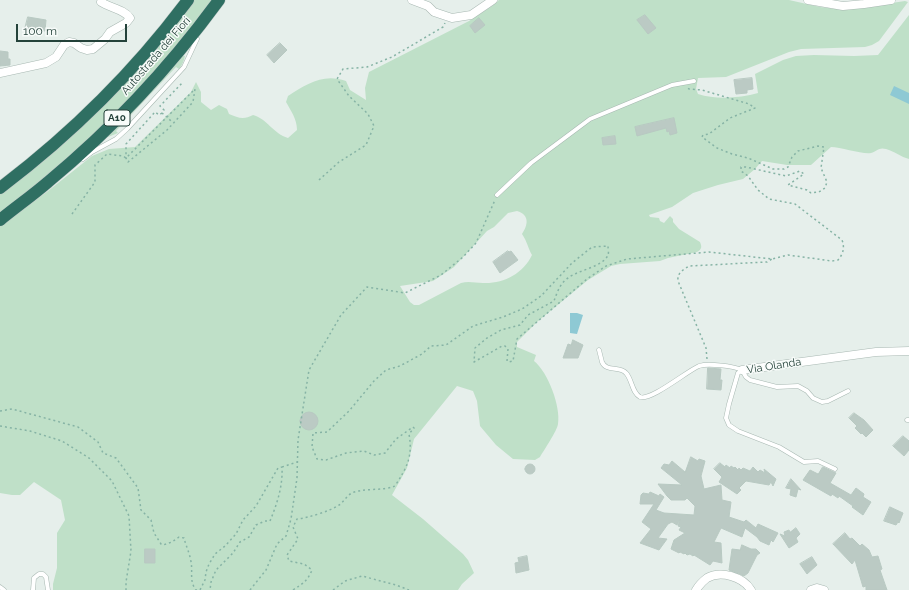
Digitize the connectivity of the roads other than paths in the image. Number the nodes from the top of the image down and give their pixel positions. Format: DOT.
graph roads {
  1 [pos="102,0"];
  2 [pos="188,0"];
  3 [pos="412,0"];
  4 [pos="493,0"];
  5 [pos="808,0"];
  6 [pos="891,0"];
  7 [pos="217,3"];
  8 [pos="206,26"];
  9 [pos="202,32"];
  10 [pos="0,73"];
  11 [pos="694,81"];
  12 [pos="48,182"];
  13 [pos="0,188"];
  14 [pos="497,195"];
  15 [pos="0,220"];
  16 [pos="599,350"];
  17 [pos="909,351"];
  18 [pos="742,370"];
  19 [pos="848,391"];
  20 [pos="836,469"];
  21 [pos="0,587"];
  22 [pos="4,590"];
  23 [pos="33,590"];
  24 [pos="48,590"];
  25 [pos="696,590"];
  26 [pos="751,590"];
  27 [pos="811,590"];
  28 [pos="824,590"];
  1 -- 10 [label="street"];
  2 -- 13 [label="highway, Autostrada dei Fiori / A10"];
  3 -- 4 [label="street"];
  5 -- 6 [label="street"];
  7 -- 8 [label="lane"];
  7 -- 12 [label="highway, Autostrada dei Fiori / A10"];
  9 -- 12 [label="lane"];
  11 -- 14 [label="lane"];
  12 -- 15 [label="highway, Autostrada dei Fiori / A10"];
  16 -- 18 [label="lane"];
  17 -- 18 [label="street, Via Olanda"];
  18 -- 19 [label="lane"];
  18 -- 20 [label="lane, Via Olanda"];
  21 -- 22 [label="lane"];
  23 -- 24 [label="lane"];
  25 -- 26 [label="street"];
  27 -- 28 [label="street"];
}
